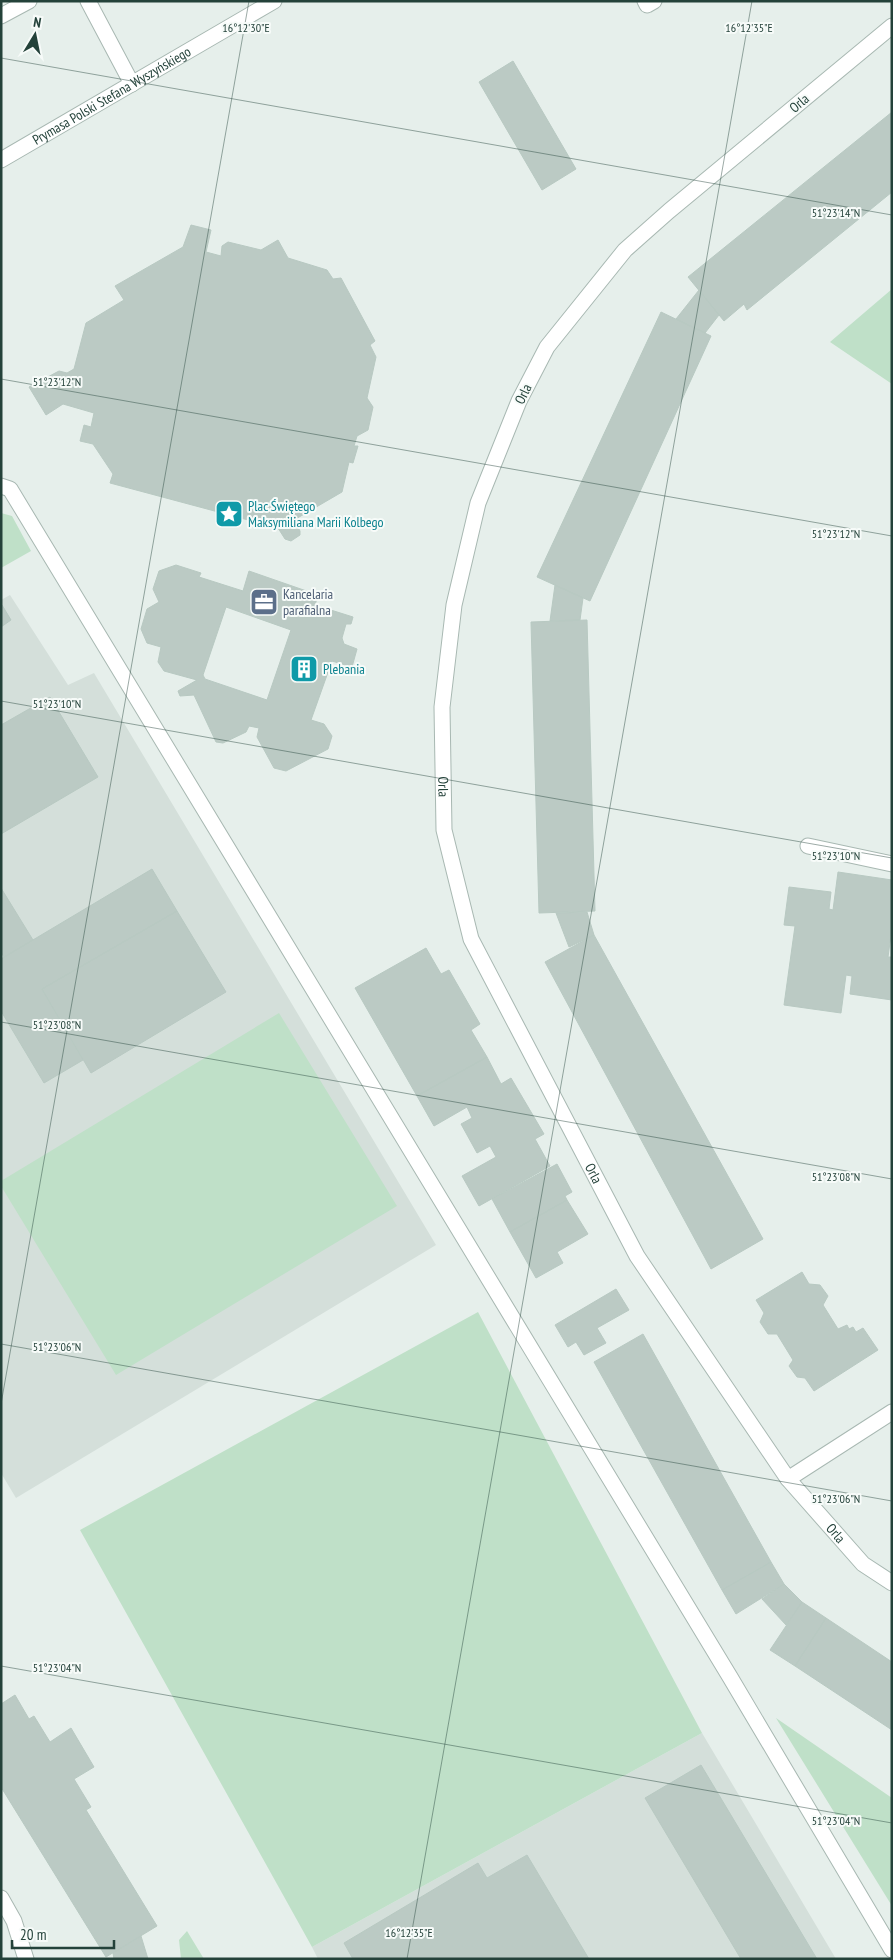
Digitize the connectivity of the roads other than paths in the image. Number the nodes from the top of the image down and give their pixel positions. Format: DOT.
graph roads {
  1 [pos="29,1"];
  2 [pos="88,1"];
  3 [pos="274,1"];
  4 [pos="645,1"];
  5 [pos="654,1"];
  6 [pos="1,16"];
  7 [pos="892,26"];
  8 [pos="132,84"];
  9 [pos="1,160"];
  10 [pos="1,486"];
  11 [pos="808,846"];
  12 [pos="892,864"];
  13 [pos="889,1419"];
  14 [pos="788,1479"];
  15 [pos="892,1583"];
  16 [pos="1,1898"];
  17 [pos="892,1950"];
  18 [pos="26,1959"];
  1 -- 6 [label="street"];
  2 -- 8 [label="street"];
  3 -- 8 [label="street, Prymasa Polski Stefana Wyszyńskiego"];
  4 -- 5 [label="street"];
  7 -- 14 [label="street, Orla"];
  8 -- 9 [label="street, Prymasa Polski Stefana Wyszyńskiego"];
  10 -- 17 [label="street"];
  11 -- 12 [label="street"];
  13 -- 14 [label="street"];
  14 -- 15 [label="street, Orla"];
  16 -- 18 [label="street"];
}
